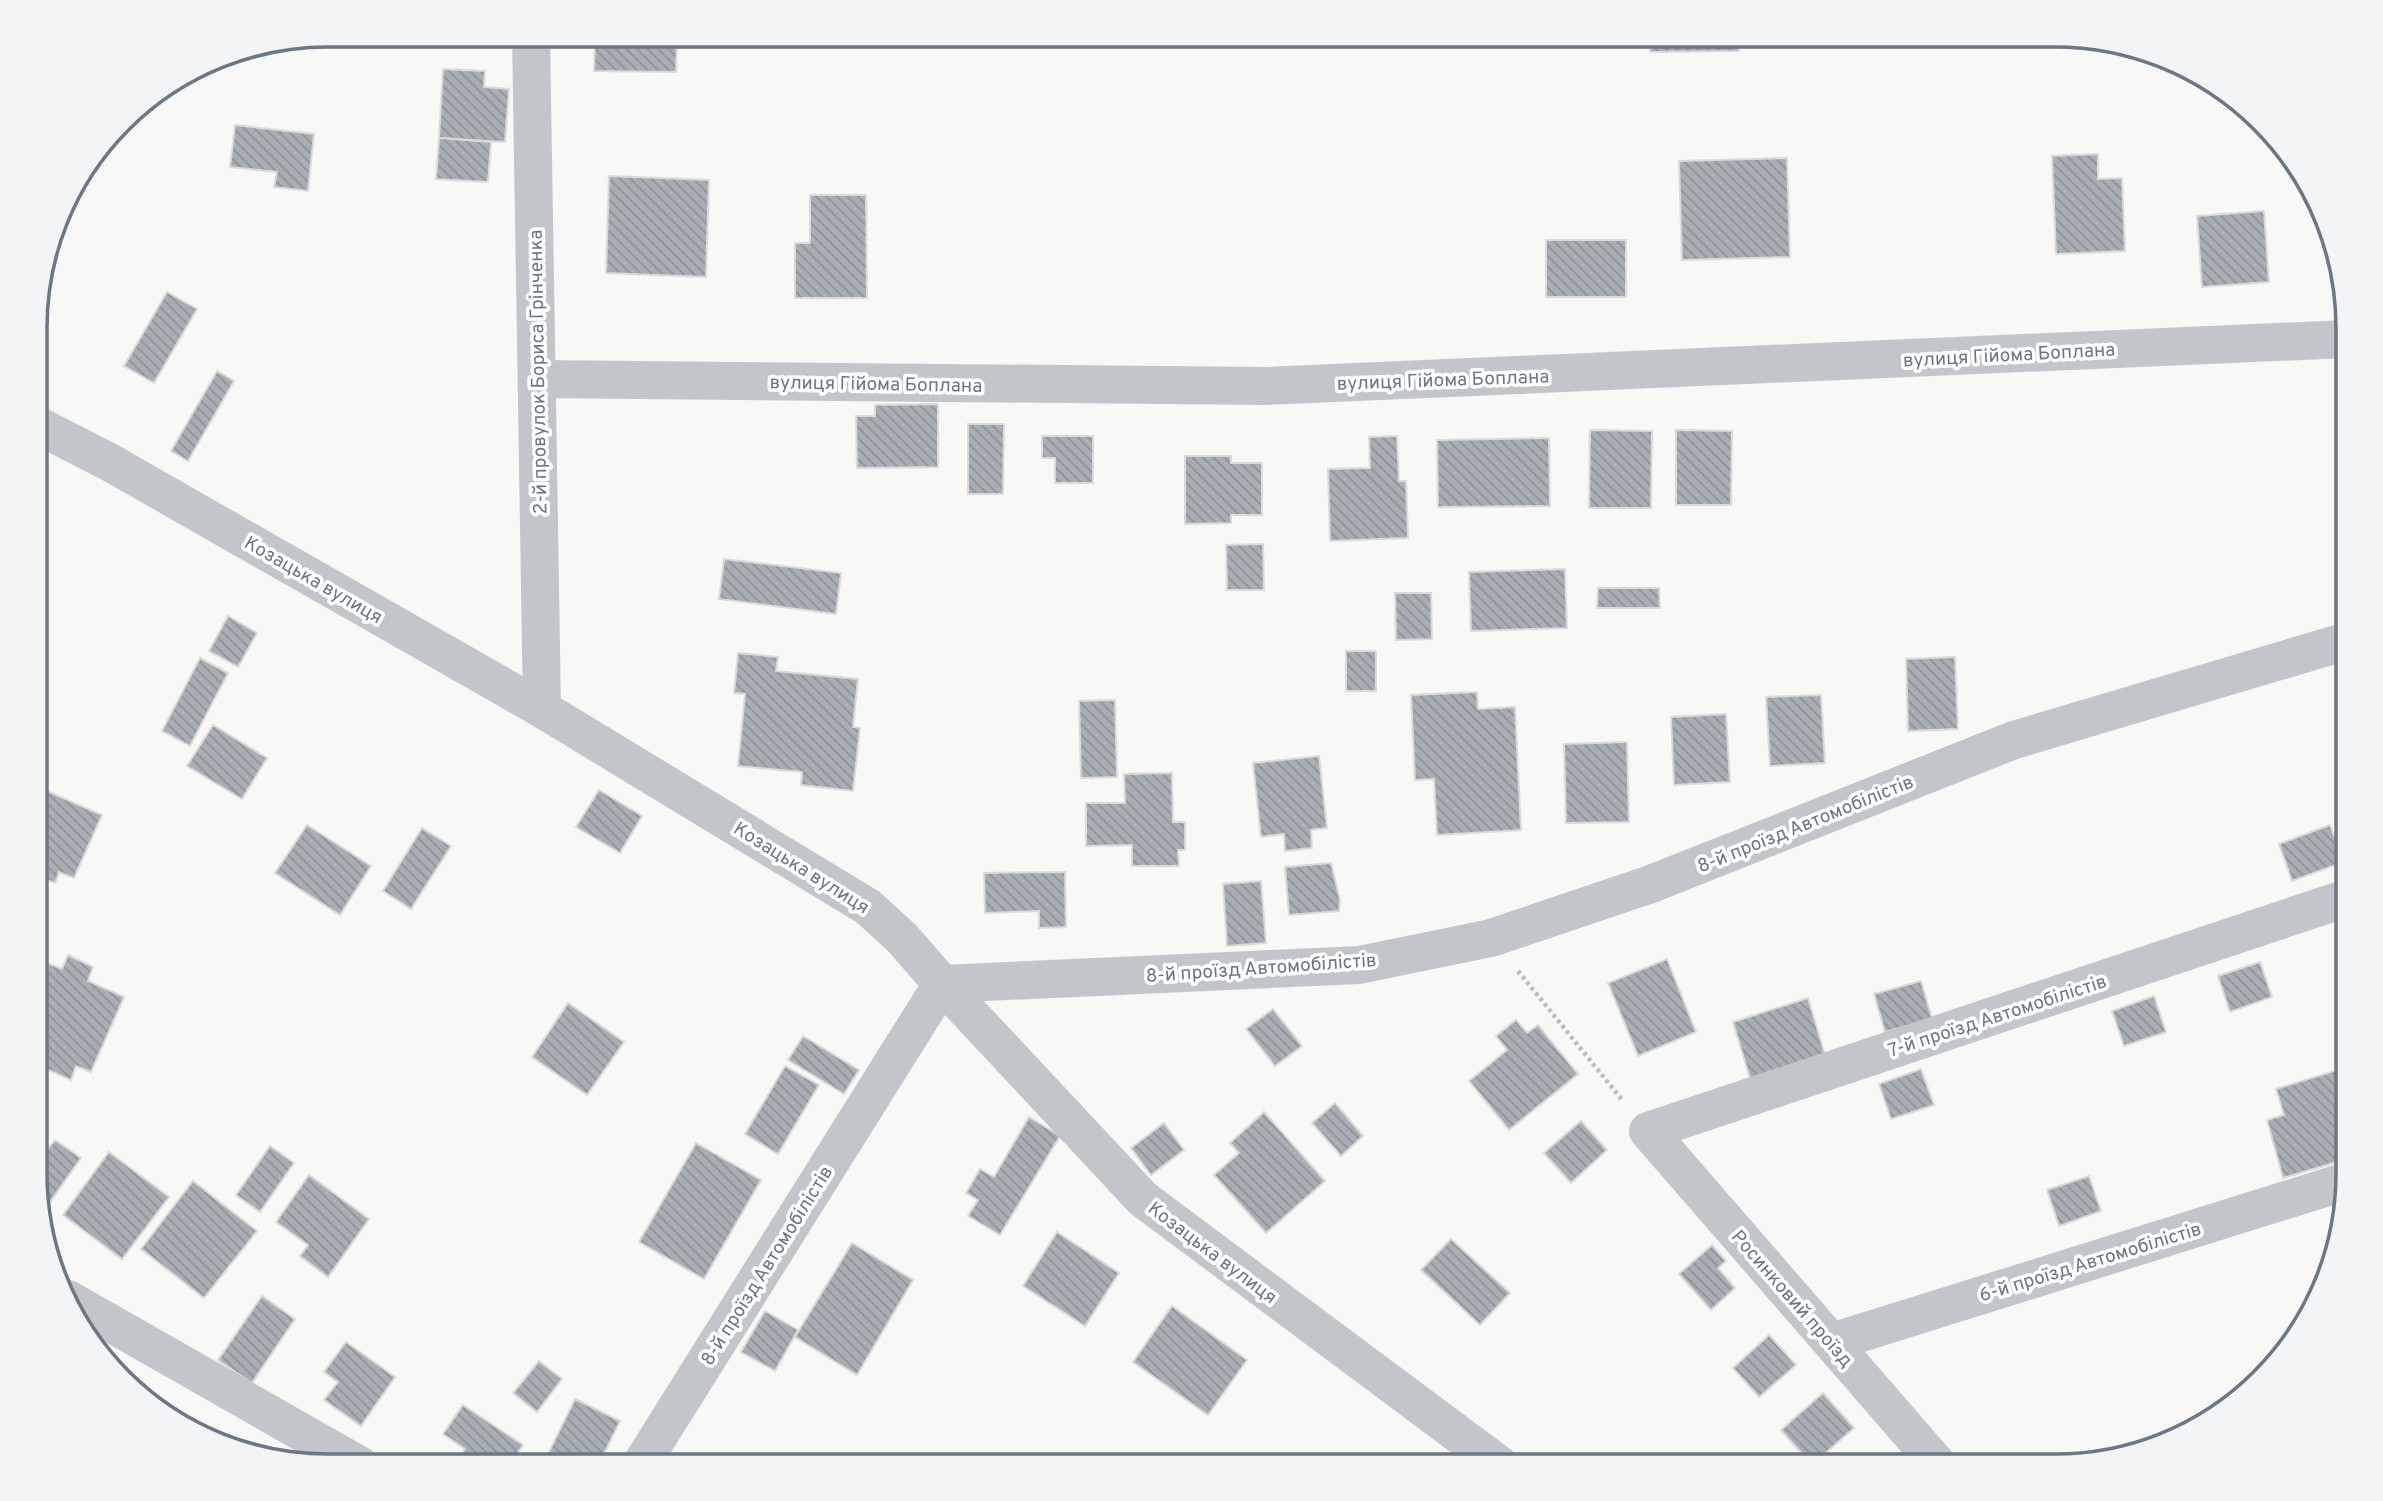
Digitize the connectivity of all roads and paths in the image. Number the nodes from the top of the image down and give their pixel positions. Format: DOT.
graph roads {
  1 [pos="531,47"];
  2 [pos="2336,338"];
  3 [pos="538,379"];
  4 [pos="47,430"];
  5 [pos="2336,644"];
  6 [pos="542,709"];
  7 [pos="2336,902"];
  8 [pos="1491,938"];
  9 [pos="942,984"];
  10 [pos="1648,1131"];
  11 [pos="2335,1185"];
  12 [pos="81,1307"];
  13 [pos="1832,1342"];
  14 [pos="340,1454"];
  15 [pos="648,1454"];
  16 [pos="1485,1454"];
  17 [pos="1929,1454"];
  1 -- 3 [label="street, 2-й провулок Бориса Грінченка"];
  2 -- 3 [label="street, вулиця Гійома Боплана"];
  3 -- 6 [label="street, 2-й провулок Бориса Грінченка"];
  4 -- 6 [label="street, Козацька вулиця"];
  5 -- 8 [label="street, 8-й проїзд Автомобілістів"];
  6 -- 9 [label="street, Козацька вулиця"];
  7 -- 10 [label="street, 7-й проїзд Автомобілістів"];
  8 -- 9 [label="street, 8-й проїзд Автомобілістів"];
  8 -- 10 [label="path"];
  9 -- 15 [label="street, 8-й проїзд Автомобілістів"];
  9 -- 16 [label="street, Козацька вулиця"];
  10 -- 13 [label="street, Росинковий проїзд"];
  11 -- 13 [label="street, 6-й проїзд Автомобілістів"];
  12 -- 14 [label="street"];
  13 -- 17 [label="street, Росинковий проїзд"];
}
